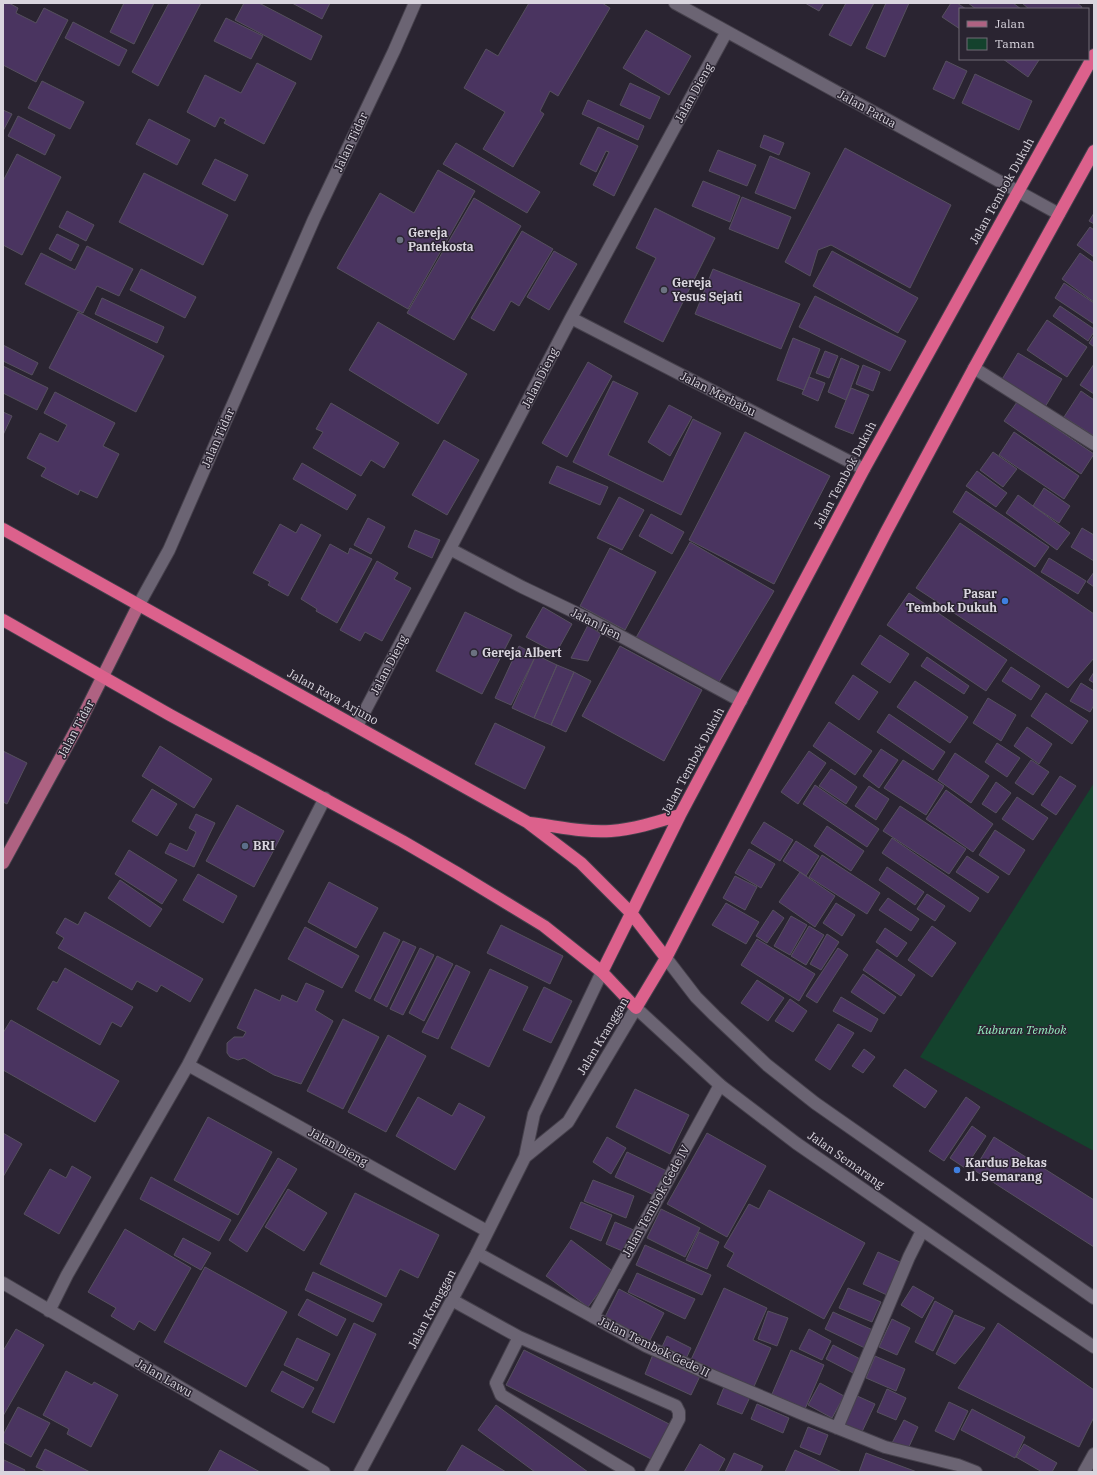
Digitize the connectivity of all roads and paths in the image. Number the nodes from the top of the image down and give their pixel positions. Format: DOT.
graph roads {
  1 [pos="415,3"];
  2 [pos="675,3"];
  3 [pos="726,33"];
  4 [pos="1094,55"];
  5 [pos="1094,150"];
  6 [pos="1018,192"];
  7 [pos="1059,214"];
  8 [pos="571,318"];
  9 [pos="974,368"];
  10 [pos="1094,444"];
  11 [pos="864,469"];
  12 [pos="3,529"];
  13 [pos="450,549"];
  14 [pos="138,606"];
  15 [pos="3,620"];
  16 [pos="104,677"];
  17 [pos="741,701"];
  18 [pos="356,726"];
  19 [pos="325,798"];
  20 [pos="680,815"];
  21 [pos="527,822"];
  22 [pos="3,863"];
  23 [pos="631,913"];
  24 [pos="666,958"];
  25 [pos="602,972"];
  26 [pos="636,1008"];
  27 [pos="188,1065"];
  28 [pos="720,1085"];
  29 [pos="525,1157"];
  30 [pos="487,1231"];
  31 [pos="922,1231"];
  32 [pos="477,1253"];
  33 [pos="3,1283"];
  34 [pos="1094,1298"];
  35 [pos="452,1300"];
  36 [pos="49,1311"];
  37 [pos="592,1317"];
  38 [pos="519,1337"];
  39 [pos="1094,1346"];
  40 [pos="837,1428"];
  41 [pos="1094,1454"];
  42 [pos="324,1472"];
  43 [pos="360,1472"];
  44 [pos="629,1472"];
  45 [pos="651,1472"];
  46 [pos="976,1472"];
  47 [pos="1084,1472"];
  1 -- 14 [label="street, Jalan Tidar"];
  2 -- 3 [label="street, Jalan Patua"];
  3 -- 6 [label="street, Jalan Patua"];
  3 -- 8 [label="street, Jalan Dieng"];
  4 -- 6 [label="highway, Jalan Tembok Dukuh"];
  5 -- 7 [label="highway"];
  6 -- 7 [label="street, Jalan Patua"];
  6 -- 11 [label="highway, Jalan Tembok Dukuh"];
  7 -- 9 [label="highway"];
  8 -- 11 [label="street, Jalan Merbabu"];
  8 -- 13 [label="street, Jalan Dieng"];
  9 -- 10 [label="street"];
  9 -- 24 [label="highway"];
  11 -- 17 [label="highway, Jalan Tembok Dukuh"];
  12 -- 14 [label="highway, Jalan Raya Arjuno"];
  13 -- 17 [label="street, Jalan Ijen"];
  13 -- 18 [label="street, Jalan Dieng"];
  14 -- 16 [label="main road, Jalan Tidar"];
  14 -- 18 [label="highway, Jalan Raya Arjuno"];
  15 -- 16 [label="highway"];
  16 -- 19 [label="highway"];
  16 -- 22 [label="main road, Jalan Tidar"];
  17 -- 20 [label="highway, Jalan Tembok Dukuh"];
  18 -- 21 [label="highway, Jalan Raya Arjuno"];
  19 -- 25 [label="highway"];
  19 -- 27 [label="street"];
  20 -- 21 [label="highway"];
  20 -- 23 [label="highway, Jalan Tembok Dukuh"];
  21 -- 23 [label="highway, Jalan Raya Arjuno"];
  23 -- 24 [label="highway"];
  23 -- 25 [label="highway, Jalan Tembok Dukuh"];
  24 -- 26 [label="highway, Jalan Kranggan"];
  24 -- 34 [label="street"];
  25 -- 26 [label="highway, Jalan Semarang"];
  25 -- 29 [label="street, Jalan Kranggan"];
  26 -- 28 [label="street, Jalan Semarang"];
  26 -- 29 [label="street, Jalan Kranggan"];
  27 -- 30 [label="street, Jalan Dieng"];
  27 -- 36 [label="street"];
  28 -- 31 [label="street, Jalan Semarang"];
  28 -- 37 [label="street, Jalan Tembok Gede IV"];
  29 -- 30 [label="street, Jalan Kranggan"];
  30 -- 32 [label="street, Jalan Kranggan"];
  31 -- 39 [label="street, Jalan Semarang"];
  31 -- 40 [label="street"];
  32 -- 35 [label="street, Jalan Kranggan"];
  32 -- 37 [label="street, Jalan Tembok Gede II"];
  33 -- 36 [label="street, Jalan Lawu"];
  35 -- 38 [label="street"];
  35 -- 43 [label="street, Jalan Kranggan"];
  36 -- 42 [label="street, Jalan Lawu"];
  37 -- 40 [label="street, Jalan Tembok Gede II"];
  38 -- 44 [label="street"];
  38 -- 45 [label="street"];
  40 -- 46 [label="street, Jalan Tembok Gede II"];
  41 -- 47 [label="street"];
}
